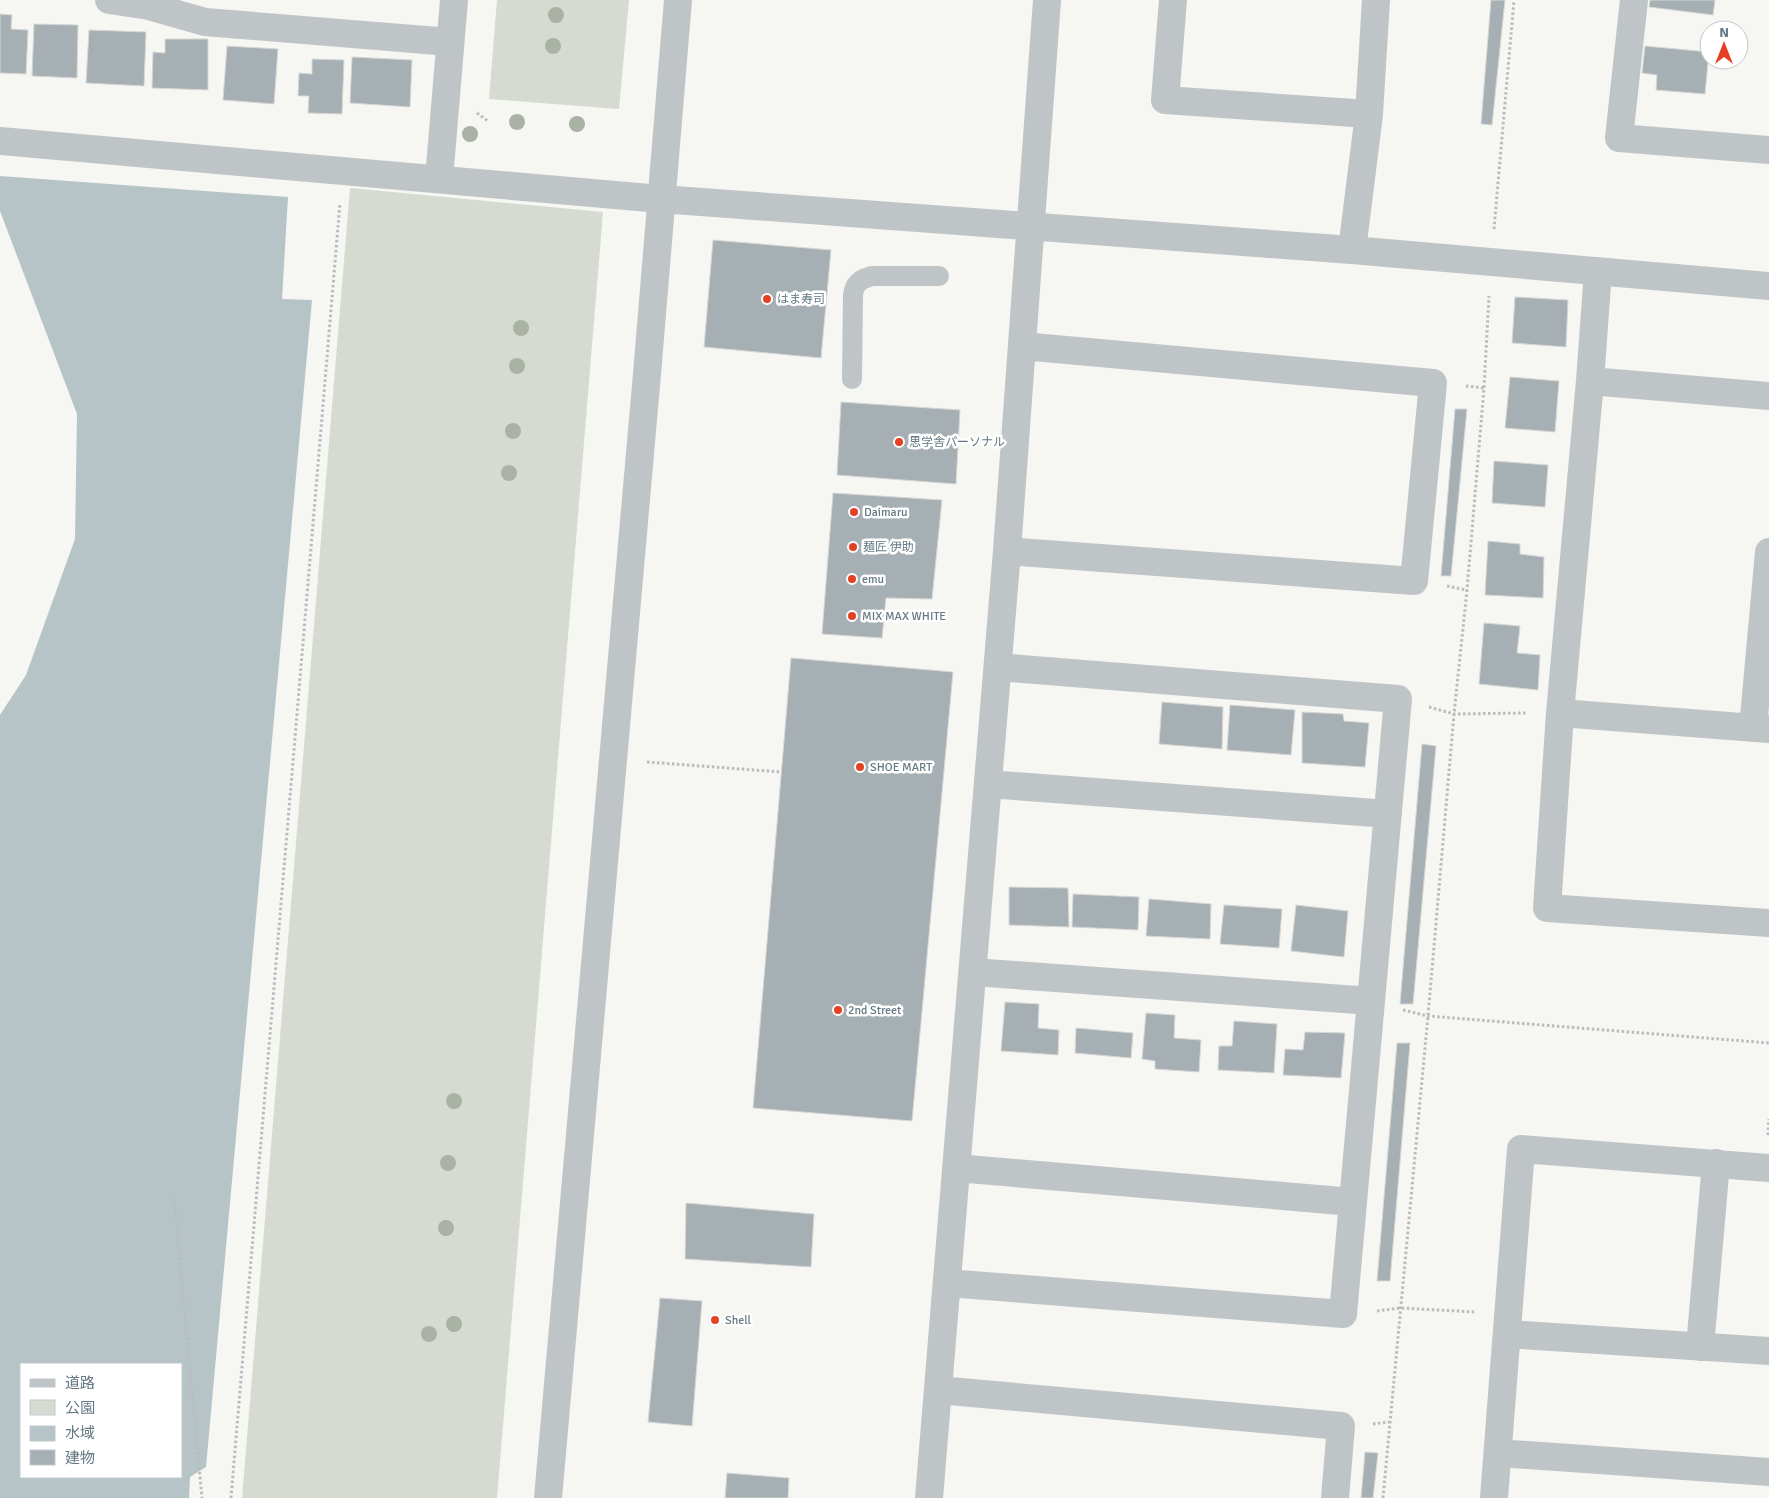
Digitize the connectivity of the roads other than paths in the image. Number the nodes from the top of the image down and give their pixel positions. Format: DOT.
graph roads {
  1 [pos="109,0"];
  2 [pos="454,0"];
  3 [pos="678,0"];
  4 [pos="1047,0"];
  5 [pos="1173,0"];
  6 [pos="1376,0"];
  7 [pos="1634,0"];
  8 [pos="450,42"];
  9 [pos="1369,114"];
  10 [pos="0,141"];
  11 [pos="1769,150"];
  12 [pos="439,179"];
  13 [pos="661,199"];
  14 [pos="1030,226"];
  15 [pos="1352,250"];
  16 [pos="1598,271"];
  17 [pos="939,276"];
  18 [pos="1769,286"];
  19 [pos="1022,346"];
  20 [pos="852,379"];
  21 [pos="1590,381"];
  22 [pos="1769,396"];
  23 [pos="1007,551"];
  24 [pos="1769,552"];
  25 [pos="998,667"];
  26 [pos="1560,713"];
  27 [pos="1761,729"];
  28 [pos="988,784"];
  29 [pos="1388,814"];
  30 [pos="1769,923"];
  31 [pos="973,972"];
  32 [pos="1371,1001"];
  33 [pos="1716,1163"];
  34 [pos="956,1168"];
  35 [pos="1769,1168"];
  36 [pos="1353,1202"];
  37 [pos="947,1283"];
  38 [pos="1508,1324"];
  39 [pos="1700,1347"];
  40 [pos="1769,1351"];
  41 [pos="938,1390"];
  42 [pos="1498,1453"];
  43 [pos="1769,1472"];
  44 [pos="548,1498"];
  45 [pos="929,1498"];
  46 [pos="1335,1498"];
  47 [pos="1494,1498"];
  1 -- 8 [label="street"];
  2 -- 8 [label="street"];
  3 -- 13 [label="street"];
  4 -- 14 [label="street"];
  5 -- 9 [label="street"];
  6 -- 9 [label="street"];
  7 -- 11 [label="street"];
  8 -- 12 [label="street"];
  9 -- 15 [label="street"];
  10 -- 12 [label="street"];
  12 -- 13 [label="street"];
  13 -- 14 [label="street"];
  13 -- 44 [label="street"];
  14 -- 15 [label="street"];
  14 -- 19 [label="street"];
  15 -- 16 [label="street"];
  16 -- 18 [label="street"];
  16 -- 21 [label="street"];
  17 -- 20 [label="lane"];
  19 -- 23 [label="street"];
  19 -- 23 [label="street"];
  21 -- 22 [label="street"];
  21 -- 26 [label="street"];
  23 -- 25 [label="street"];
  24 -- 27 [label="street"];
  25 -- 28 [label="street"];
  25 -- 29 [label="street"];
  26 -- 27 [label="street"];
  26 -- 30 [label="street"];
  28 -- 29 [label="street"];
  28 -- 31 [label="street"];
  29 -- 32 [label="street"];
  31 -- 32 [label="street"];
  31 -- 34 [label="street"];
  32 -- 36 [label="street"];
  33 -- 35 [label="street"];
  33 -- 38 [label="street"];
  33 -- 39 [label="street"];
  34 -- 36 [label="street"];
  34 -- 37 [label="street"];
  36 -- 37 [label="street"];
  37 -- 41 [label="street"];
  38 -- 39 [label="street"];
  38 -- 42 [label="street"];
  39 -- 40 [label="street"];
  41 -- 45 [label="street"];
  41 -- 46 [label="street"];
  42 -- 43 [label="street"];
  42 -- 47 [label="street"];
}
